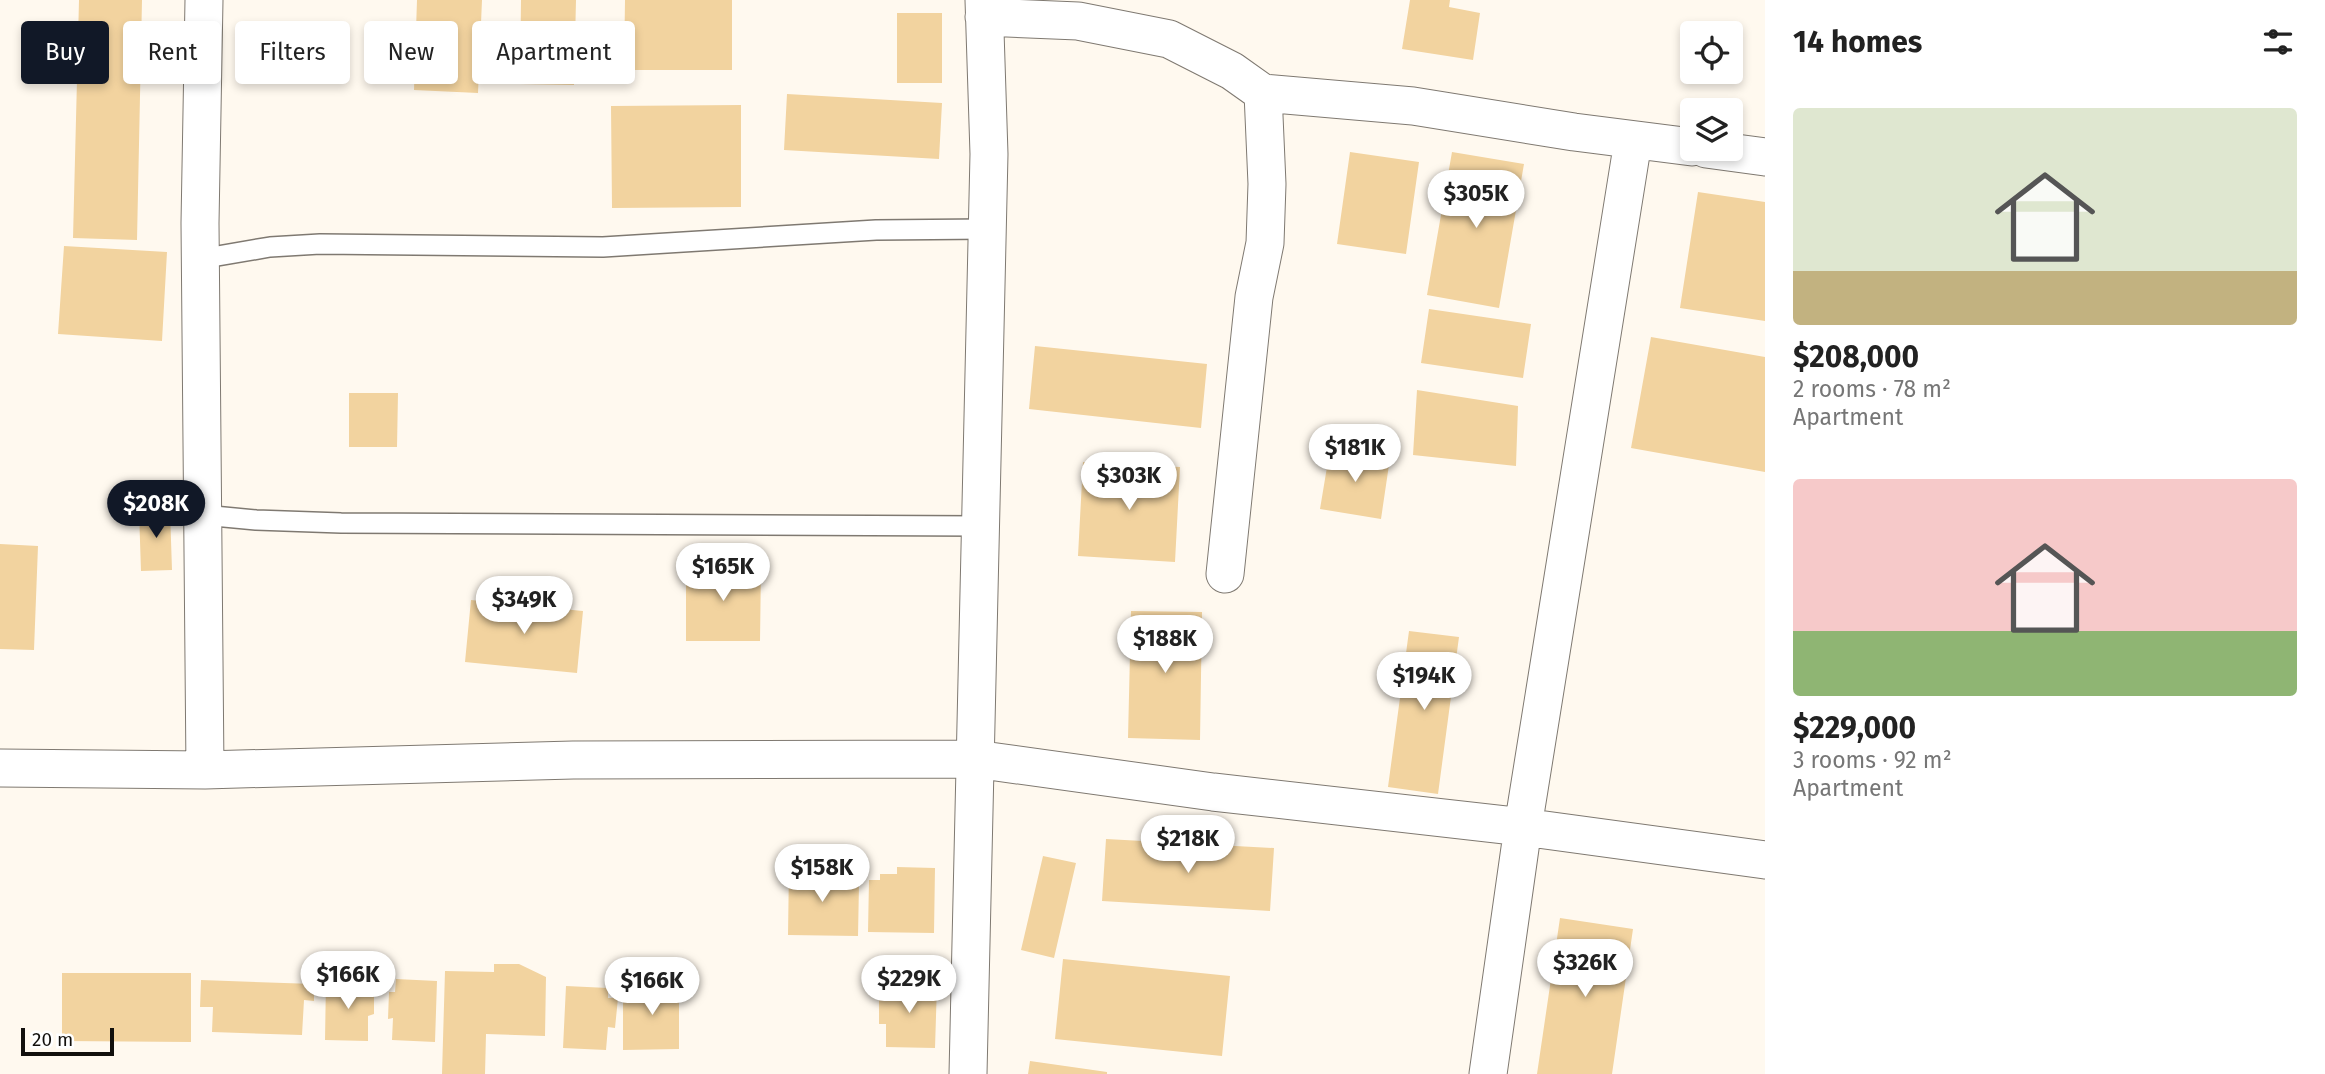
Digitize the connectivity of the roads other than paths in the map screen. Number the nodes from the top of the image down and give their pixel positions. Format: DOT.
graph roads {
  1 [pos="204,0"];
  2 [pos="984,9"];
  3 [pos="1263,93"];
  4 [pos="1633,141"];
  5 [pos="1680,146"];
  6 [pos="1743,154"];
  7 [pos="1765,157"];
  8 [pos="987,229"];
  9 [pos="200,259"];
  10 [pos="203,515"];
  11 [pos="980,526"];
  12 [pos="1225,574"];
  13 [pos="975,759"];
  14 [pos="0,768"];
  15 [pos="205,769"];
  16 [pos="1523,827"];
  17 [pos="1765,860"];
  18 [pos="968,1074"];
  19 [pos="1488,1074"];
  1 -- 9 [label="street"];
  2 -- 3 [label="street"];
  2 -- 8 [label="street"];
  3 -- 4 [label="street"];
  3 -- 12 [label="street"];
  4 -- 5 [label="street"];
  4 -- 16 [label="street"];
  6 -- 7 [label="street"];
  8 -- 9 [label="lane"];
  8 -- 11 [label="street"];
  9 -- 10 [label="street"];
  10 -- 11 [label="lane"];
  10 -- 15 [label="street"];
  11 -- 13 [label="street"];
  13 -- 15 [label="street"];
  13 -- 16 [label="street"];
  13 -- 18 [label="street"];
  14 -- 15 [label="street"];
  16 -- 17 [label="street"];
  16 -- 19 [label="street"];
}
